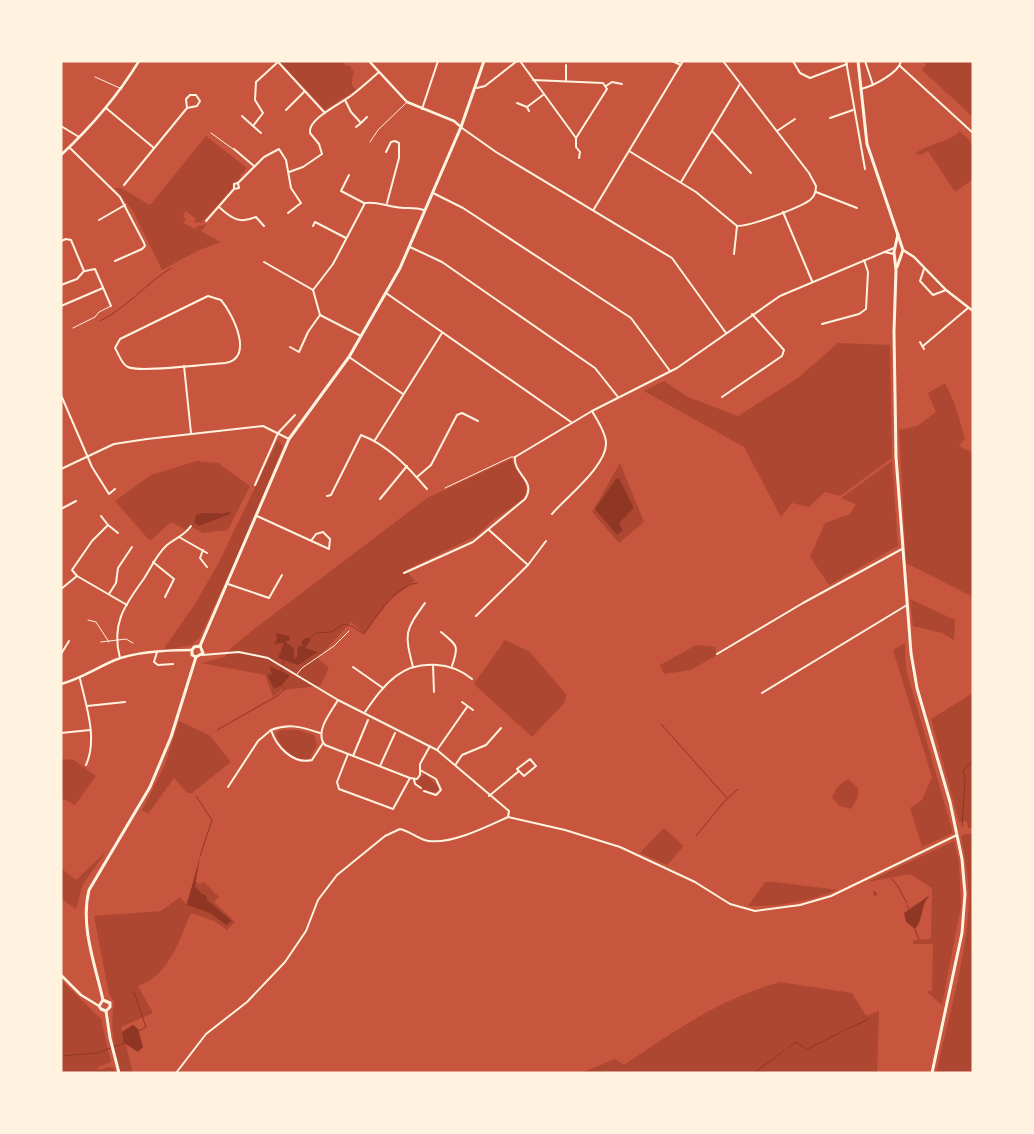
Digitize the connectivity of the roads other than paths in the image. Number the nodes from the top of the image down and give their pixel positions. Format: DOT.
graph roads {
  1 [pos="138,61"];
  2 [pos="369,61"];
  3 [pos="438,61"];
  4 [pos="484,61"];
  5 [pos="517,61"];
  6 [pos="520,61"];
  7 [pos="672,61"];
  8 [pos="683,61"];
  9 [pos="723,61"];
  10 [pos="793,61"];
  11 [pos="858,61"];
  12 [pos="865,61"];
  13 [pos="901,61"];
  14 [pos="278,62"];
  15 [pos="846,63"];
  16 [pos="566,65"];
  17 [pos="681,65"];
  18 [pos="900,66"];
  19 [pos="379,72"];
  20 [pos="95,77"];
  21 [pos="533,80"];
  22 [pos="566,80"];
  23 [pos="622,84"];
  24 [pos="740,84"];
  25 [pos="873,85"];
  26 [pos="606,86"];
  27 [pos="477,88"];
  28 [pos="122,89"];
  29 [pos="861,89"];
  30 [pos="305,91"];
  31 [pos="543,95"];
  32 [pos="345,100"];
  33 [pos="407,102"];
  34 [pos="517,103"];
  35 [pos="527,107"];
  36 [pos="106,108"];
  37 [pos="187,108"];
  38 [pos="422,109"];
  39 [pos="286,110"];
  40 [pos="853,110"];
  41 [pos="529,111"];
  42 [pos="324,113"];
  43 [pos="242,116"];
  44 [pos="367,117"];
  45 [pos="830,118"];
  46 [pos="795,119"];
  47 [pos="361,123"];
  48 [pos="61,126"];
  49 [pos="253,126"];
  50 [pos="356,127"];
  51 [pos="461,127"];
  52 [pos="712,131"];
  53 [pos="777,131"];
  54 [pos="211,133"];
  55 [pos="261,133"];
  56 [pos="973,133"];
  57 [pos="79,137"];
  58 [pos="576,138"];
  59 [pos="370,142"];
  60 [pos="69,148"];
  61 [pos="154,148"];
  62 [pos="234,150"];
  63 [pos="629,151"];
  64 [pos="386,152"];
  65 [pos="61,155"];
  66 [pos="579,158"];
  67 [pos="254,166"];
  68 [pos="865,169"];
  69 [pos="289,172"];
  70 [pos="751,173"];
  71 [pos="349,174"];
  72 [pos="681,182"];
  73 [pos="124,185"];
  74 [pos="816,192"];
  75 [pos="434,193"];
  76 [pos="365,203"];
  77 [pos="386,203"];
  78 [pos="125,205"];
  79 [pos="219,208"];
  80 [pos="857,208"];
  81 [pos="594,209"];
  82 [pos="425,211"];
  83 [pos="288,212"];
  84 [pos="782,212"];
  85 [pos="99,220"];
  86 [pos="206,222"];
  87 [pos="264,226"];
  88 [pos="313,226"];
  89 [pos="737,226"];
  90 [pos="898,234"];
  91 [pos="346,238"];
  92 [pos="61,241"];
  93 [pos="410,247"];
  94 [pos="895,248"];
  95 [pos="884,252"];
  96 [pos="899,252"];
  97 [pos="734,254"];
  98 [pos="864,260"];
  99 [pos="115,261"];
  100 [pos="264,262"];
  101 [pos="924,269"];
  102 [pos="84,271"];
  103 [pos="812,281"];
  104 [pos="61,285"];
  105 [pos="103,288"];
  106 [pos="313,290"];
  107 [pos="946,290"];
  108 [pos="386,294"];
  109 [pos="61,306"];
  110 [pos="111,306"];
  111 [pos="968,308"];
  112 [pos="972,310"];
  113 [pos="752,314"];
  114 [pos="320,315"];
  115 [pos="822,324"];
  116 [pos="73,328"];
  117 [pos="442,333"];
  118 [pos="726,333"];
  119 [pos="361,336"];
  120 [pos="920,342"];
  121 [pos="923,346"];
  122 [pos="290,348"];
  123 [pos="924,349"];
  124 [pos="349,357"];
  125 [pos="184,366"];
  126 [pos="973,366"];
  127 [pos="670,372"];
  128 [pos="973,382"];
  129 [pos="404,394"];
  130 [pos="61,395"];
  131 [pos="722,396"];
  132 [pos="618,397"];
  133 [pos="592,410"];
  134 [pos="295,415"];
  135 [pos="478,421"];
  136 [pos="571,422"];
  137 [pos="191,433"];
  138 [pos="278,433"];
  139 [pos="289,439"];
  140 [pos="375,440"];
  141 [pos="88,456"];
  142 [pos="515,457"];
  143 [pos="407,466"];
  144 [pos="61,469"];
  145 [pos="417,477"];
  146 [pos="255,485"];
  147 [pos="445,488"];
  148 [pos="115,489"];
  149 [pos="427,489"];
  150 [pos="327,496"];
  151 [pos="380,499"];
  152 [pos="76,501"];
  153 [pos="61,509"];
  154 [pos="552,514"];
  155 [pos="101,516"];
  156 [pos="257,516"];
  157 [pos="108,525"];
  158 [pos="191,526"];
  159 [pos="489,530"];
  160 [pos="118,533"];
  161 [pos="179,537"];
  162 [pos="311,541"];
  163 [pos="546,541"];
  164 [pos="132,547"];
  165 [pos="902,549"];
  166 [pos="203,550"];
  167 [pos="207,553"];
  168 [pos="153,562"];
  169 [pos="528,565"];
  170 [pos="207,567"];
  171 [pos="404,573"];
  172 [pos="282,575"];
  173 [pos="77,576"];
  174 [pos="228,584"];
  175 [pos="61,590"];
  176 [pos="110,594"];
  177 [pos="165,597"];
  178 [pos="425,603"];
  179 [pos="126,605"];
  180 [pos="907,606"];
  181 [pos="476,616"];
  182 [pos="88,620"];
  183 [pos="349,631"];
  184 [pos="441,632"];
  185 [pos="69,641"];
  186 [pos="115,641"];
  187 [pos="101,642"];
  188 [pos="109,642"];
  189 [pos="133,643"];
  190 [pos="200,646"];
  191 [pos="192,650"];
  192 [pos="157,652"];
  193 [pos="61,654"];
  194 [pos="202,654"];
  195 [pos="717,654"];
  196 [pos="196,657"];
  197 [pos="120,658"];
  198 [pos="173,664"];
  199 [pos="433,665"];
  200 [pos="452,666"];
  201 [pos="353,667"];
  202 [pos="413,667"];
  203 [pos="297,674"];
  204 [pos="80,679"];
  205 [pos="472,679"];
  206 [pos="61,684"];
  207 [pos="382,688"];
  208 [pos="434,692"];
  209 [pos="762,693"];
  210 [pos="338,700"];
  211 [pos="125,702"];
  212 [pos="462,702"];
  213 [pos="87,706"];
  214 [pos="467,707"];
  215 [pos="473,710"];
  216 [pos="365,712"];
  217 [pos="368,720"];
  218 [pos="501,728"];
  219 [pos="90,730"];
  220 [pos="271,730"];
  221 [pos="395,732"];
  222 [pos="61,733"];
  223 [pos="320,733"];
  224 [pos="323,743"];
  225 [pos="430,746"];
  226 [pos="437,750"];
  227 [pos="348,754"];
  228 [pos="353,756"];
  229 [pos="456,764"];
  230 [pos="86,765"];
  231 [pos="380,766"];
  232 [pos="420,770"];
  233 [pos="519,771"];
  234 [pos="410,778"];
  235 [pos="414,778"];
  236 [pos="228,787"];
  237 [pos="421,788"];
  238 [pos="424,791"];
  239 [pos="489,796"];
  240 [pos="508,817"];
  241 [pos="957,835"];
  242 [pos="61,975"];
  243 [pos="103,1000"];
  244 [pos="99,1006"];
  245 [pos="106,1011"];
  246 [pos="119,1073"];
  247 [pos="176,1073"];
  248 [pos="932,1073"];
  1 -- 28 [label="street"];
  2 -- 19 [label="street"];
  3 -- 38 [label="street"];
  4 -- 27 [label="main road"];
  5 -- 27 [label="street"];
  6 -- 21 [label="street"];
  7 -- 17 [label="street"];
  8 -- 17 [label="street"];
  9 -- 24 [label="street"];
  10 -- 15 [label="street"];
  11 -- 29 [label="main road"];
  12 -- 25 [label="street"];
  13 -- 18 [label="street"];
  14 -- 30 [label="street"];
  14 -- 49 [label="street"];
  15 -- 40 [label="street"];
  16 -- 22 [label="street"];
  17 -- 63 [label="street"];
  18 -- 25 [label="street"];
  18 -- 56 [label="street"];
  19 -- 32 [label="street"];
  19 -- 33 [label="street"];
  20 -- 28 [label="lane"];
  21 -- 22 [label="street"];
  21 -- 31 [label="street"];
  22 -- 26 [label="street"];
  23 -- 26 [label="street"];
  24 -- 52 [label="street"];
  24 -- 53 [label="street"];
  25 -- 29 [label="street"];
  26 -- 58 [label="street"];
  27 -- 51 [label="main road"];
  28 -- 36 [label="street"];
  29 -- 90 [label="main road"];
  30 -- 39 [label="street"];
  30 -- 42 [label="street"];
  31 -- 35 [label="street"];
  31 -- 58 [label="street"];
  32 -- 42 [label="street"];
  32 -- 47 [label="street"];
  33 -- 38 [label="street"];
  33 -- 59 [label="lane"];
  34 -- 35 [label="street"];
  35 -- 41 [label="street"];
  36 -- 57 [label="street"];
  36 -- 61 [label="street"];
  37 -- 37 [label="street"];
  37 -- 61 [label="street"];
  38 -- 51 [label="street"];
  40 -- 45 [label="street"];
  40 -- 68 [label="street"];
  42 -- 69 [label="street"];
  43 -- 49 [label="street"];
  44 -- 47 [label="street"];
  46 -- 53 [label="street"];
  47 -- 50 [label="street"];
  48 -- 57 [label="street"];
  49 -- 55 [label="street"];
  51 -- 75 [label="main road"];
  51 -- 81 [label="street"];
  52 -- 70 [label="street"];
  52 -- 72 [label="street"];
  53 -- 74 [label="street"];
  54 -- 62 [label="lane"];
  57 -- 60 [label="street"];
  58 -- 66 [label="street"];
  60 -- 65 [label="street"];
  60 -- 78 [label="street"];
  61 -- 73 [label="street"];
  62 -- 67 [label="street"];
  63 -- 72 [label="street"];
  63 -- 81 [label="street"];
  64 -- 77 [label="street"];
  67 -- 69 [label="street"];
  67 -- 79 [label="street"];
  69 -- 83 [label="street"];
  71 -- 76 [label="street"];
  72 -- 89 [label="street"];
  74 -- 80 [label="street"];
  74 -- 84 [label="street"];
  75 -- 82 [label="main road"];
  75 -- 127 [label="street"];
  76 -- 77 [label="street"];
  76 -- 91 [label="street"];
  77 -- 82 [label="street"];
  78 -- 85 [label="street"];
  78 -- 99 [label="street"];
  79 -- 86 [label="street"];
  79 -- 87 [label="street"];
  81 -- 118 [label="street"];
  82 -- 93 [label="main road"];
  84 -- 89 [label="street"];
  84 -- 103 [label="street"];
  88 -- 91 [label="street"];
  89 -- 97 [label="street"];
  90 -- 94 [label="main road"];
  90 -- 96 [label="main road"];
  91 -- 106 [label="street"];
  92 -- 102 [label="street"];
  93 -- 108 [label="main road"];
  93 -- 132 [label="street"];
  94 -- 95 [label="street"];
  94 -- 96 [label="main road"];
  94 -- 96 [label="main road"];
  95 -- 96 [label="street"];
  95 -- 98 [label="street"];
  96 -- 101 [label="street"];
  96 -- 165 [label="main road"];
  98 -- 103 [label="street"];
  98 -- 115 [label="street"];
  100 -- 106 [label="street"];
  101 -- 107 [label="street"];
  101 -- 107 [label="street"];
  102 -- 104 [label="street"];
  102 -- 105 [label="street"];
  103 -- 113 [label="street"];
  105 -- 109 [label="street"];
  105 -- 110 [label="street"];
  106 -- 114 [label="street"];
  107 -- 111 [label="street"];
  108 -- 117 [label="street"];
  108 -- 119 [label="main road"];
  110 -- 116 [label="lane"];
  111 -- 112 [label="street"];
  111 -- 121 [label="street"];
  113 -- 118 [label="street"];
  113 -- 131 [label="street"];
  114 -- 119 [label="street"];
  114 -- 122 [label="street"];
  117 -- 129 [label="street"];
  117 -- 136 [label="street"];
  118 -- 127 [label="street"];
  119 -- 124 [label="main road"];
  120 -- 121 [label="street"];
  121 -- 123 [label="street"];
  124 -- 129 [label="street"];
  124 -- 139 [label="main road"];
  125 -- 125 [label="street"];
  125 -- 137 [label="street"];
  126 -- 128 [label="street"];
  127 -- 132 [label="street"];
  129 -- 140 [label="street"];
  130 -- 141 [label="street"];
  132 -- 133 [label="street"];
  133 -- 136 [label="street"];
  133 -- 154 [label="street"];
  134 -- 138 [label="street"];
  135 -- 145 [label="street"];
  136 -- 142 [label="street"];
  137 -- 138 [label="street"];
  137 -- 141 [label="street"];
  138 -- 139 [label="street"];
  138 -- 146 [label="street"];
  139 -- 156 [label="main road"];
  140 -- 143 [label="street"];
  140 -- 150 [label="street"];
  141 -- 144 [label="street"];
  141 -- 148 [label="street"];
  142 -- 147 [label="lane"];
  142 -- 159 [label="street"];
  143 -- 145 [label="street"];
  143 -- 151 [label="street"];
  145 -- 149 [label="street"];
  152 -- 153 [label="street"];
  155 -- 157 [label="street"];
  156 -- 162 [label="street"];
  156 -- 174 [label="main road"];
  157 -- 160 [label="street"];
  157 -- 173 [label="street"];
  158 -- 161 [label="street"];
  159 -- 169 [label="street"];
  159 -- 171 [label="street"];
  161 -- 166 [label="street"];
  161 -- 168 [label="street"];
  162 -- 162 [label="street"];
  163 -- 169 [label="street"];
  164 -- 176 [label="street"];
  165 -- 180 [label="main road"];
  165 -- 195 [label="street"];
  166 -- 167 [label="street"];
  166 -- 170 [label="street"];
  168 -- 177 [label="street"];
  168 -- 179 [label="street"];
  169 -- 181 [label="street"];
  172 -- 174 [label="street"];
  173 -- 175 [label="street"];
  173 -- 176 [label="street"];
  174 -- 190 [label="main road"];
  176 -- 179 [label="street"];
  178 -- 202 [label="street"];
  179 -- 186 [label="street"];
  180 -- 209 [label="street"];
  180 -- 241 [label="main road"];
  182 -- 188 [label="lane"];
  183 -- 203 [label="lane"];
  184 -- 200 [label="street"];
  185 -- 193 [label="street"];
  186 -- 188 [label="lane"];
  186 -- 189 [label="lane"];
  186 -- 197 [label="street"];
  187 -- 188 [label="lane"];
  190 -- 191 [label="main road"];
  190 -- 194 [label="main road"];
  191 -- 192 [label="street"];
  191 -- 196 [label="main road"];
  192 -- 197 [label="street"];
  192 -- 198 [label="street"];
  194 -- 196 [label="main road"];
  194 -- 203 [label="street"];
  196 -- 243 [label="main road"];
  197 -- 204 [label="street"];
  199 -- 200 [label="street"];
  199 -- 202 [label="street"];
  199 -- 208 [label="street"];
  200 -- 205 [label="street"];
  201 -- 207 [label="street"];
  202 -- 207 [label="street"];
  203 -- 210 [label="street"];
  204 -- 206 [label="street"];
  204 -- 213 [label="street"];
  207 -- 216 [label="street"];
  210 -- 216 [label="street"];
  210 -- 223 [label="street"];
  211 -- 213 [label="street"];
  212 -- 214 [label="street"];
  213 -- 219 [label="street"];
  214 -- 215 [label="street"];
  214 -- 226 [label="street"];
  216 -- 225 [label="street"];
  217 -- 228 [label="street"];
  218 -- 229 [label="street"];
  219 -- 222 [label="street"];
  219 -- 230 [label="street"];
  220 -- 223 [label="street"];
  220 -- 224 [label="street"];
  220 -- 236 [label="street"];
  221 -- 231 [label="street"];
  223 -- 224 [label="street"];
  224 -- 227 [label="street"];
  225 -- 226 [label="street"];
  225 -- 232 [label="street"];
  226 -- 229 [label="street"];
  227 -- 228 [label="street"];
  227 -- 234 [label="street"];
  228 -- 231 [label="street"];
  229 -- 239 [label="street"];
  231 -- 234 [label="street"];
  232 -- 235 [label="street"];
  232 -- 238 [label="street"];
  233 -- 233 [label="street"];
  233 -- 239 [label="street"];
  234 -- 235 [label="street"];
  235 -- 237 [label="street"];
  239 -- 240 [label="street"];
  240 -- 241 [label="street"];
  240 -- 247 [label="street"];
  241 -- 248 [label="main road"];
  242 -- 244 [label="street"];
  243 -- 244 [label="main road"];
  243 -- 245 [label="main road"];
  244 -- 245 [label="main road"];
  245 -- 246 [label="main road"];
}
